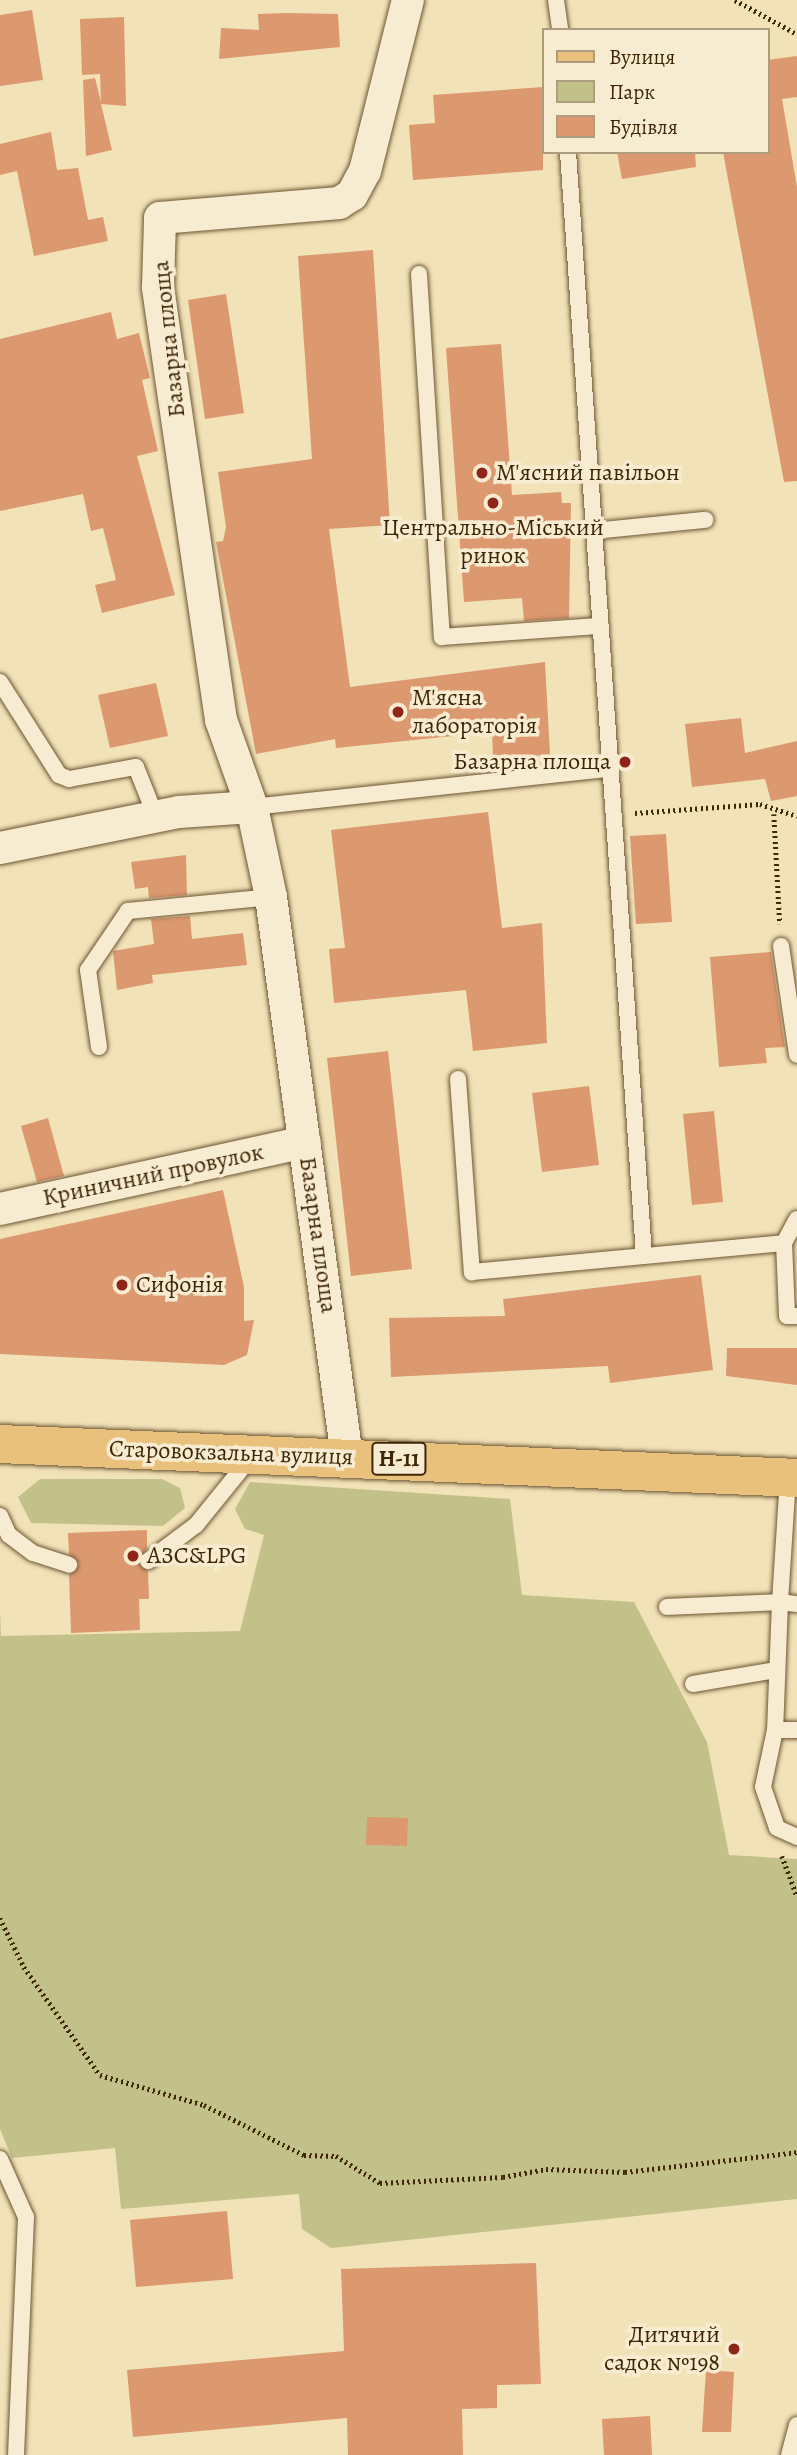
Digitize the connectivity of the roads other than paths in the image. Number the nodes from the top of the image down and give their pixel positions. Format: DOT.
graph roads {
  1 [pos="408,0"];
  2 [pos="556,0"];
  3 [pos="560,28"];
  4 [pos="568,154"];
  5 [pos="419,274"];
  6 [pos="705,520"];
  7 [pos="594,531"];
  8 [pos="601,626"];
  9 [pos="0,682"];
  10 [pos="606,769"];
  11 [pos="252,807"];
  12 [pos="156,817"];
  13 [pos="0,848"];
  14 [pos="271,897"];
  15 [pos="781,946"];
  16 [pos="99,1047"];
  17 [pos="797,1055"];
  18 [pos="458,1079"];
  19 [pos="305,1142"];
  20 [pos="0,1209"];
  21 [pos="797,1219"];
  22 [pos="783,1243"];
  23 [pos="644,1255"];
  24 [pos="797,1316"];
  25 [pos="0,1444"];
  26 [pos="254,1453"];
  27 [pos="347,1457"];
  28 [pos="792,1478"];
  29 [pos="0,1516"];
  30 [pos="148,1561"];
  31 [pos="69,1565"];
  32 [pos="789,1603"];
  33 [pos="667,1607"];
  34 [pos="777,1670"];
  35 [pos="693,1684"];
  36 [pos="775,1730"];
  37 [pos="797,1730"];
  38 [pos="797,1837"];
  39 [pos="0,2159"];
  40 [pos="797,2425"];
  41 [pos="16,2455"];
  42 [pos="789,2455"];
  1 -- 11 [label="street, Базарна площа"];
  2 -- 3 [label="lane"];
  4 -- 7 [label="lane"];
  5 -- 8 [label="lane"];
  6 -- 7 [label="lane"];
  7 -- 8 [label="lane"];
  8 -- 10 [label="lane"];
  9 -- 12 [label="lane"];
  10 -- 11 [label="lane"];
  10 -- 23 [label="lane"];
  11 -- 12 [label="street"];
  11 -- 14 [label="street, Базарна площа"];
  12 -- 13 [label="street"];
  14 -- 16 [label="lane"];
  14 -- 19 [label="street, Базарна площа"];
  15 -- 17 [label="lane"];
  18 -- 23 [label="lane"];
  19 -- 20 [label="street, Криничний провулок"];
  19 -- 27 [label="street, Базарна площа"];
  21 -- 22 [label="lane"];
  22 -- 23 [label="lane"];
  22 -- 24 [label="lane"];
  25 -- 26 [label="main road, Старовокзальна вулиця / Н-11"];
  26 -- 27 [label="main road, Старовокзальна вулиця / Н-11"];
  26 -- 30 [label="lane"];
  27 -- 28 [label="main road, Старовокзальна вулиця / Н-11"];
  28 -- 32 [label="lane"];
  29 -- 31 [label="lane"];
  32 -- 33 [label="lane"];
  32 -- 34 [label="lane"];
  34 -- 35 [label="lane"];
  34 -- 36 [label="lane"];
  36 -- 37 [label="lane"];
  36 -- 38 [label="lane"];
  39 -- 41 [label="lane"];
  40 -- 42 [label="lane"];
}
